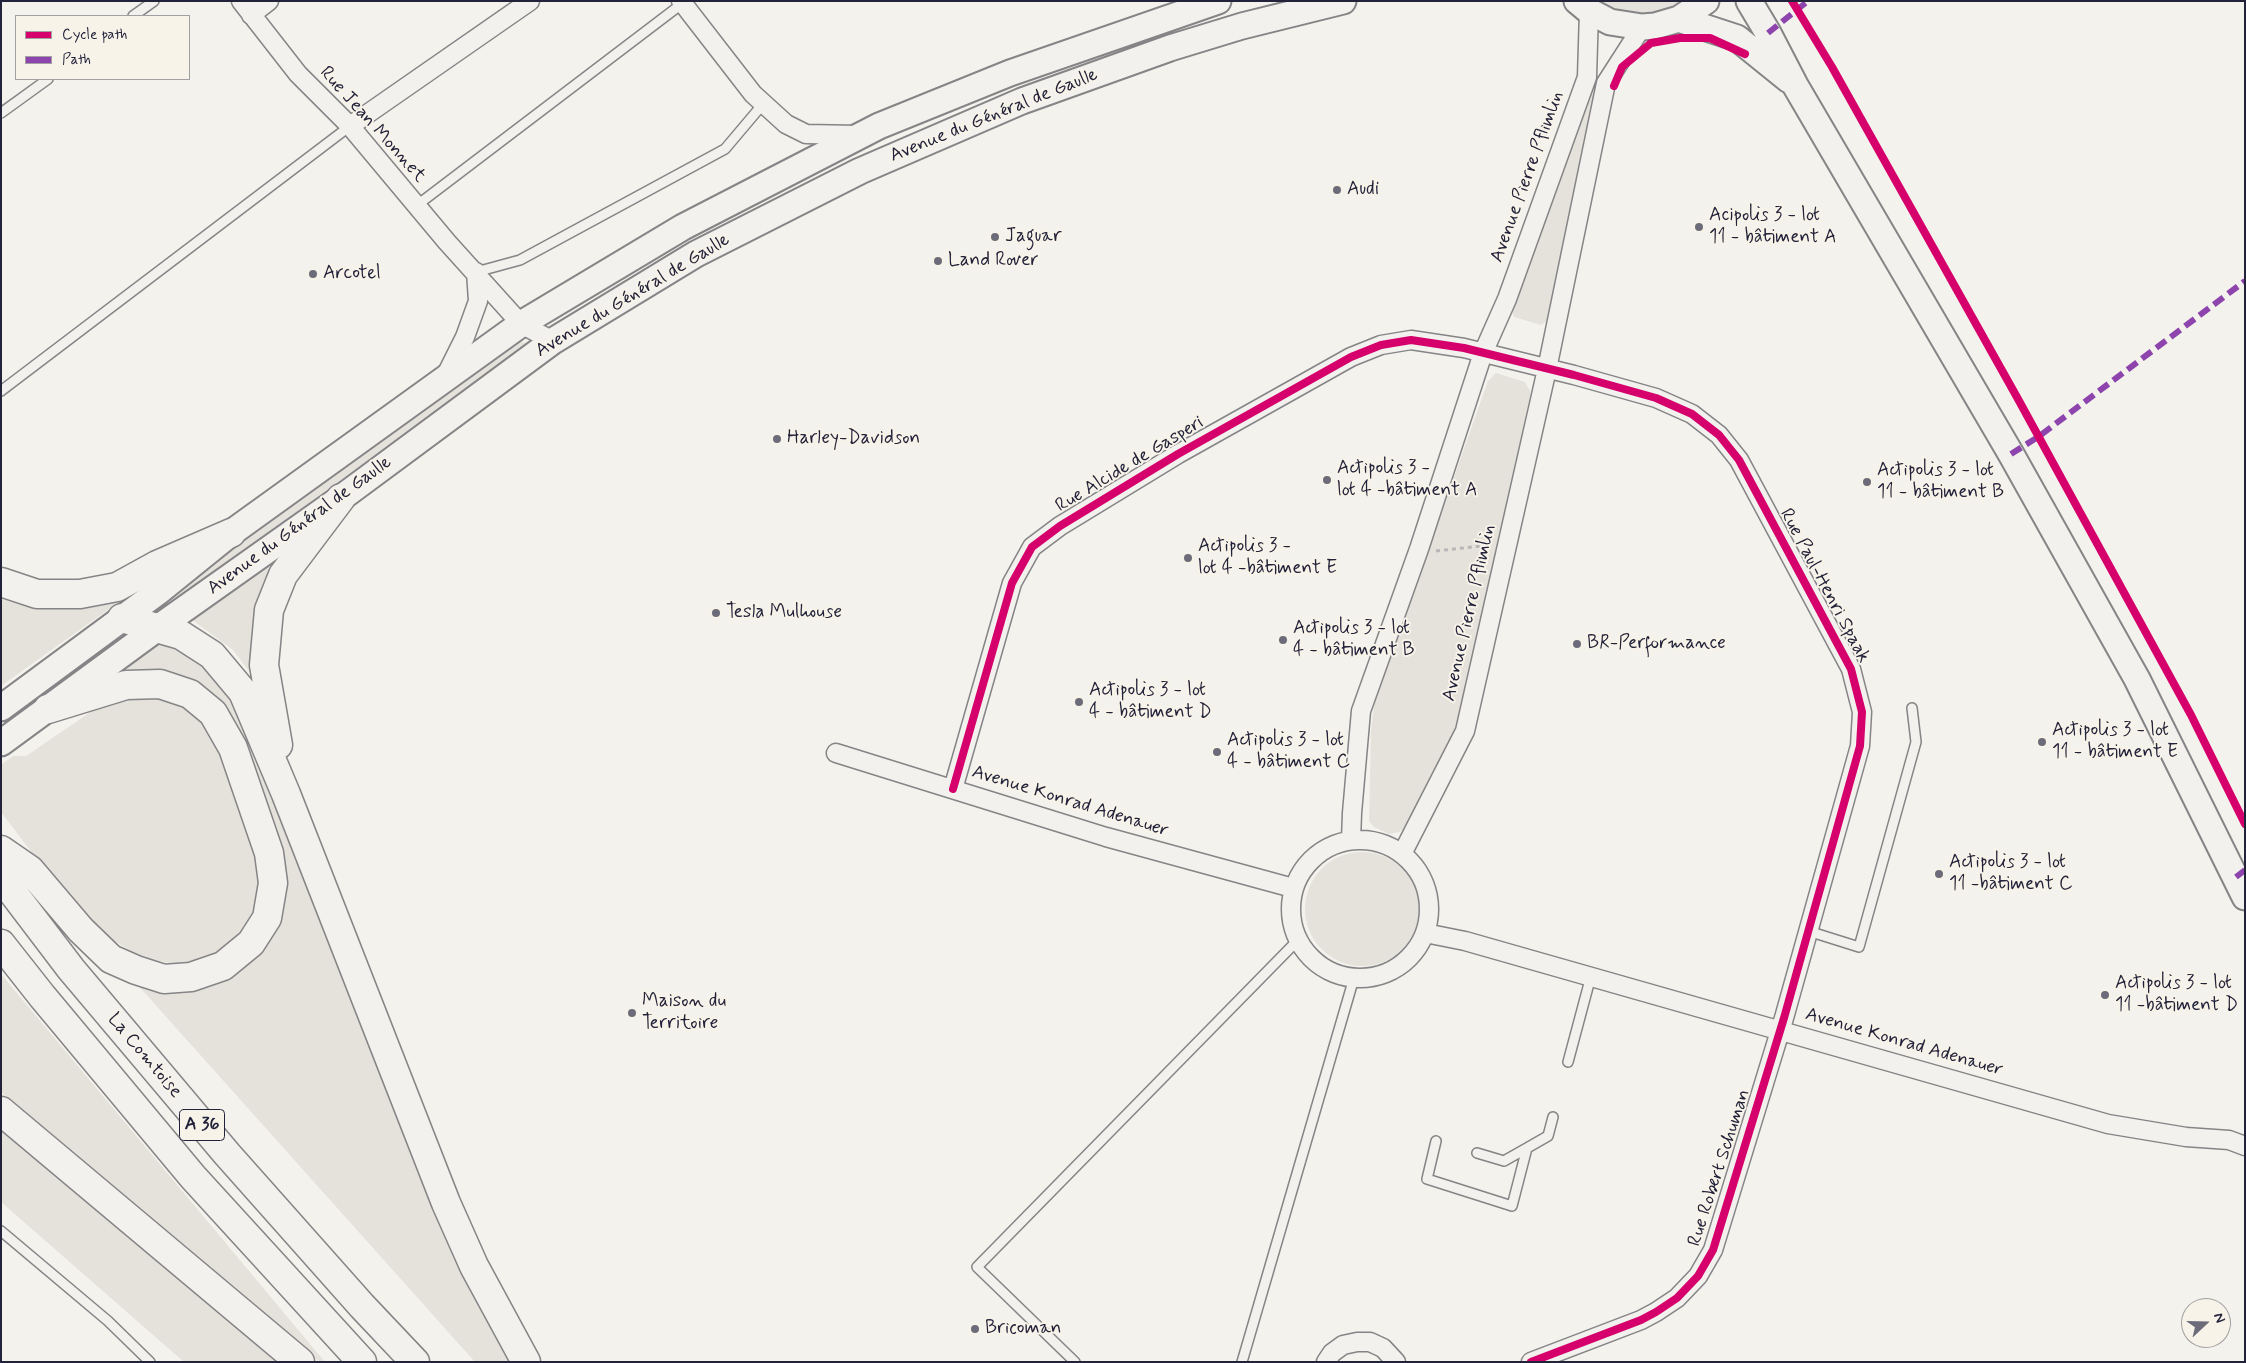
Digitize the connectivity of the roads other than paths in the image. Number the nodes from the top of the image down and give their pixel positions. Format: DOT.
graph roads {
  1 [pos="154,1"];
  2 [pos="269,1"];
  3 [pos="530,1"];
  4 [pos="1218,1"];
  5 [pos="1343,1"];
  6 [pos="1706,1"];
  7 [pos="1749,1"];
  8 [pos="682,2"];
  9 [pos="1583,6"];
  10 [pos="246,8"];
  11 [pos="134,15"];
  12 [pos="1679,19"];
  13 [pos="1642,27"];
  14 [pos="47,80"];
  15 [pos="1795,85"];
  16 [pos="763,104"];
  17 [pos="1,114"];
  18 [pos="350,126"];
  19 [pos="860,135"];
  20 [pos="416,206"];
  21 [pos="476,272"];
  22 [pos="521,324"];
  23 [pos="553,341"];
  24 [pos="1483,353"];
  25 [pos="1547,369"];
  26 [pos="445,378"];
  27 [pos="1,391"];
  28 [pos="341,498"];
  29 [pos="231,533"];
  30 [pos="1,582"];
  31 [pos="122,618"];
  32 [pos="159,627"];
  33 [pos="1,708"];
  34 [pos="1912,708"];
  35 [pos="48,709"];
  36 [pos="2,743"];
  37 [pos="836,753"];
  38 [pos="953,789"];
  39 [pos="286,794"];
  40 [pos="1351,840"];
  41 [pos="1,850"];
  42 [pos="1402,854"];
  43 [pos="1,877"];
  44 [pos="1293,888"];
  45 [pos="2245,897"];
  46 [pos="1808,931"];
  47 [pos="1425,933"];
  48 [pos="1298,940"];
  49 [pos="1,944"];
  50 [pos="1591,976"];
  51 [pos="1354,978"];
  52 [pos="1780,1029"];
  53 [pos="1568,1062"];
  54 [pos="1,1111"];
  55 [pos="1553,1117"];
  56 [pos="2245,1130"];
  57 [pos="1436,1141"];
  58 [pos="2237,1143"];
  59 [pos="1527,1148"];
  60 [pos="1477,1153"];
  61 [pos="1,1231"];
  62 [pos="150,1362"];
  63 [pos="300,1362"];
  64 [pos="362,1362"];
  65 [pos="415,1362"];
  66 [pos="526,1362"];
  67 [pos="1075,1362"];
  68 [pos="1242,1362"];
  69 [pos="1326,1362"];
  70 [pos="1396,1362"];
  71 [pos="1530,1362"];
  1 -- 11 [label="lane"];
  2 -- 10 [label="street"];
  3 -- 18 [label="street"];
  4 -- 19 [label="main road, Avenue du Général de Gaulle"];
  5 -- 23 [label="main road, Avenue du Général de Gaulle"];
  6 -- 12 [label="main road"];
  7 -- 15 [label="main road"];
  8 -- 16 [label="street"];
  8 -- 20 [label="lane"];
  9 -- 13 [label="main road"];
  9 -- 24 [label="street, Avenue Pierre Pflimlin"];
  10 -- 18 [label="street, Rue Jean Monnet"];
  12 -- 13 [label="main road"];
  12 -- 15 [label="main road"];
  13 -- 25 [label="street, Avenue Pierre Pflimlin"];
  14 -- 17 [label="lane"];
  15 -- 45 [label="main road"];
  16 -- 19 [label="street"];
  16 -- 21 [label="lane"];
  18 -- 20 [label="street, Rue Jean Monnet"];
  18 -- 27 [label="lane"];
  19 -- 22 [label="main road, Avenue du Général de Gaulle"];
  20 -- 21 [label="street, Rue Jean Monnet"];
  21 -- 22 [label="street, Rue Jean Monnet"];
  21 -- 26 [label="street"];
  22 -- 23 [label="street, Rue Jean Monnet"];
  22 -- 26 [label="main road, Avenue du Général de Gaulle"];
  23 -- 28 [label="main road, Avenue du Général de Gaulle"];
  24 -- 25 [label="street"];
  24 -- 38 [label="street, Rue Alcide de Gasperi"];
  24 -- 40 [label="street, Avenue Pierre Pflimlin"];
  25 -- 42 [label="street, Avenue Pierre Pflimlin"];
  25 -- 46 [label="street, Rue Paul-Henri Spaak"];
  26 -- 29 [label="main road, Avenue du Général de Gaulle"];
  28 -- 32 [label="main road, Avenue du Général de Gaulle"];
  28 -- 39 [label="highway"];
  29 -- 30 [label="highway"];
  29 -- 31 [label="main road, Avenue du Général de Gaulle"];
  31 -- 32 [label="highway"];
  31 -- 33 [label="main road, Avenue du Général de Gaulle"];
  32 -- 35 [label="main road, Avenue du Général de Gaulle"];
  32 -- 39 [label="highway"];
  34 -- 46 [label="lane"];
  35 -- 36 [label="main road, Avenue du Général de Gaulle"];
  35 -- 41 [label="highway"];
  37 -- 38 [label="street, Avenue Konrad Adenauer"];
  38 -- 44 [label="street, Avenue Konrad Adenauer"];
  39 -- 66 [label="highway"];
  40 -- 42 [label="street"];
  40 -- 44 [label="street"];
  42 -- 47 [label="street"];
  43 -- 65 [label="highway, La Comtoise / A 36"];
  44 -- 48 [label="street"];
  46 -- 52 [label="street, Rue Paul-Henri Spaak"];
  47 -- 50 [label="street, Avenue Konrad Adenauer"];
  47 -- 51 [label="street"];
  48 -- 51 [label="street"];
  48 -- 67 [label="lane"];
  49 -- 64 [label="highway, A 36"];
  50 -- 52 [label="street, Avenue Konrad Adenauer"];
  50 -- 53 [label="lane"];
  51 -- 68 [label="lane"];
  52 -- 58 [label="street, Avenue Konrad Adenauer"];
  52 -- 71 [label="street, Rue Robert Schuman"];
  54 -- 63 [label="highway"];
  55 -- 59 [label="lane"];
  56 -- 58 [label="street, Avenue Konrad Adenauer"];
  57 -- 59 [label="lane"];
  59 -- 60 [label="lane"];
  61 -- 62 [label="lane"];
  69 -- 70 [label="street"];
}
